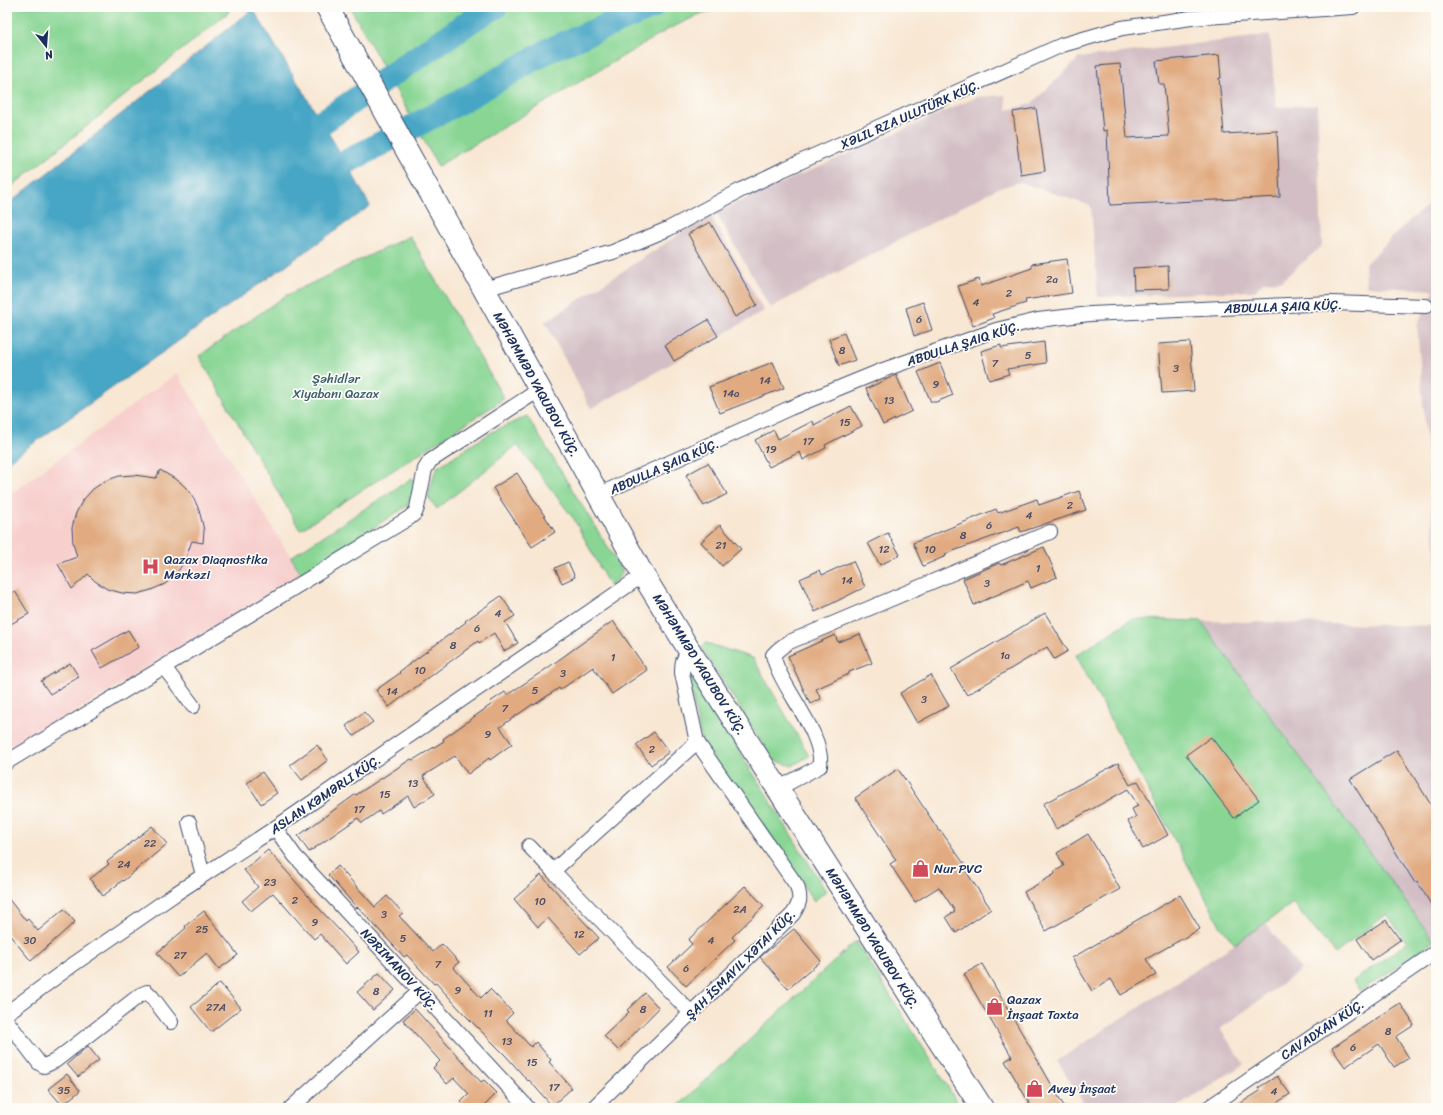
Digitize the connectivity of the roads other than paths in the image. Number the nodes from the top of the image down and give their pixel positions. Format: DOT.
graph roads {
  1 [pos="327,7"];
  2 [pos="1353,7"];
  3 [pos="484,289"];
  4 [pos="1426,306"];
  5 [pos="540,390"];
  6 [pos="598,496"];
  7 [pos="1050,532"];
  8 [pos="643,575"];
  9 [pos="691,652"];
  10 [pos="164,667"];
  11 [pos="193,706"];
  12 [pos="697,742"];
  13 [pos="7,762"];
  14 [pos="778,788"];
  15 [pos="189,822"];
  16 [pos="274,828"];
  17 [pos="529,846"];
  18 [pos="553,871"];
  19 [pos="203,875"];
  20 [pos="1436,952"];
  21 [pos="420,991"];
  22 [pos="7,1013"];
  23 [pos="691,1013"];
  24 [pos="7,1021"];
  25 [pos="171,1022"];
  26 [pos="290,1108"];
  27 [pos="528,1108"];
  28 [pos="593,1108"];
  29 [pos="982,1108"];
  30 [pos="1208,1108"];
  1 -- 3 [label="main road, MƏHƏMMƏD YAQUBOV KÜÇ."];
  2 -- 3 [label="street, XƏLIL RZA ULUTÜRK KÜÇ."];
  3 -- 5 [label="main road, MƏHƏMMƏD YAQUBOV KÜÇ."];
  4 -- 6 [label="street, ABDULLA ŞAIQ KÜÇ."];
  5 -- 6 [label="main road, MƏHƏMMƏD YAQUBOV KÜÇ."];
  5 -- 10 [label="street"];
  6 -- 8 [label="main road, MƏHƏMMƏD YAQUBOV KÜÇ."];
  7 -- 14 [label="street"];
  8 -- 9 [label="main road, MƏHƏMMƏD YAQUBOV KÜÇ."];
  8 -- 16 [label="street, ASLAN KƏMƏRLI KÜÇ."];
  9 -- 12 [label="street"];
  9 -- 14 [label="main road, MƏHƏMMƏD YAQUBOV KÜÇ."];
  10 -- 11 [label="street"];
  10 -- 13 [label="street"];
  12 -- 18 [label="street"];
  12 -- 23 [label="street"];
  14 -- 29 [label="main road, MƏHƏMMƏD YAQUBOV KÜÇ."];
  15 -- 19 [label="street"];
  16 -- 19 [label="street, ASLAN KƏMƏRLI KÜÇ."];
  16 -- 21 [label="street, NƏRIMANOV KÜÇ."];
  17 -- 18 [label="street"];
  18 -- 23 [label="street"];
  19 -- 22 [label="street, ASLAN KƏMƏRLI KÜÇ."];
  20 -- 30 [label="street, CAVADXAN KÜÇ."];
  21 -- 26 [label="street"];
  21 -- 27 [label="street, NƏRIMANOV KÜÇ."];
  23 -- 28 [label="street"];
  24 -- 25 [label="street"];
}
